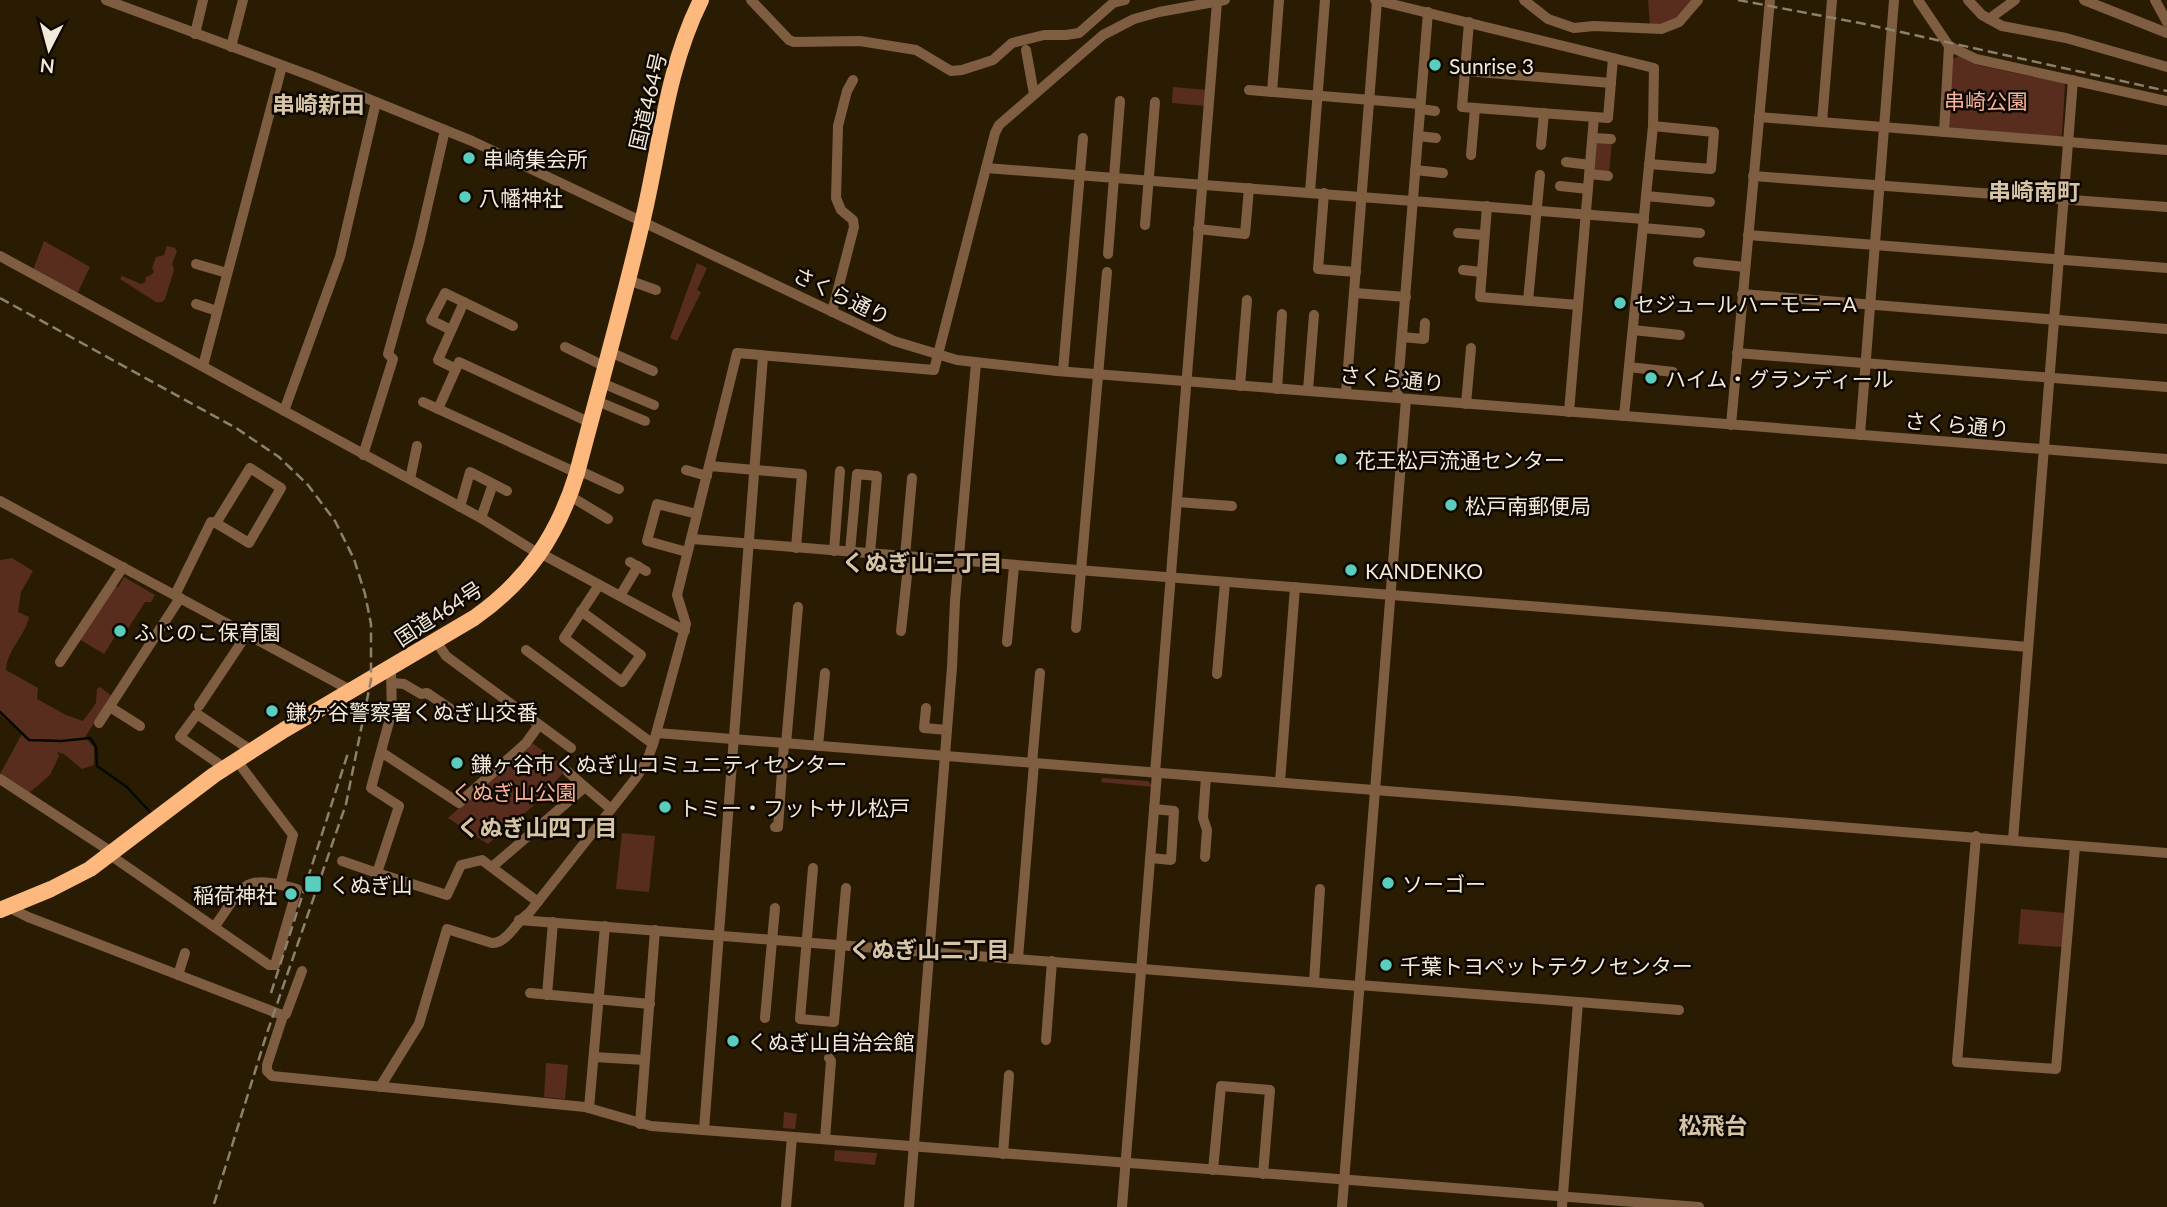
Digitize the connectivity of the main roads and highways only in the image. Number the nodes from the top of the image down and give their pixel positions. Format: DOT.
graph roads {
  1 [pos="701,0"];
  2 [pos="4,909"];
  1 -- 2 [label="highway, 国道464号"];
}
